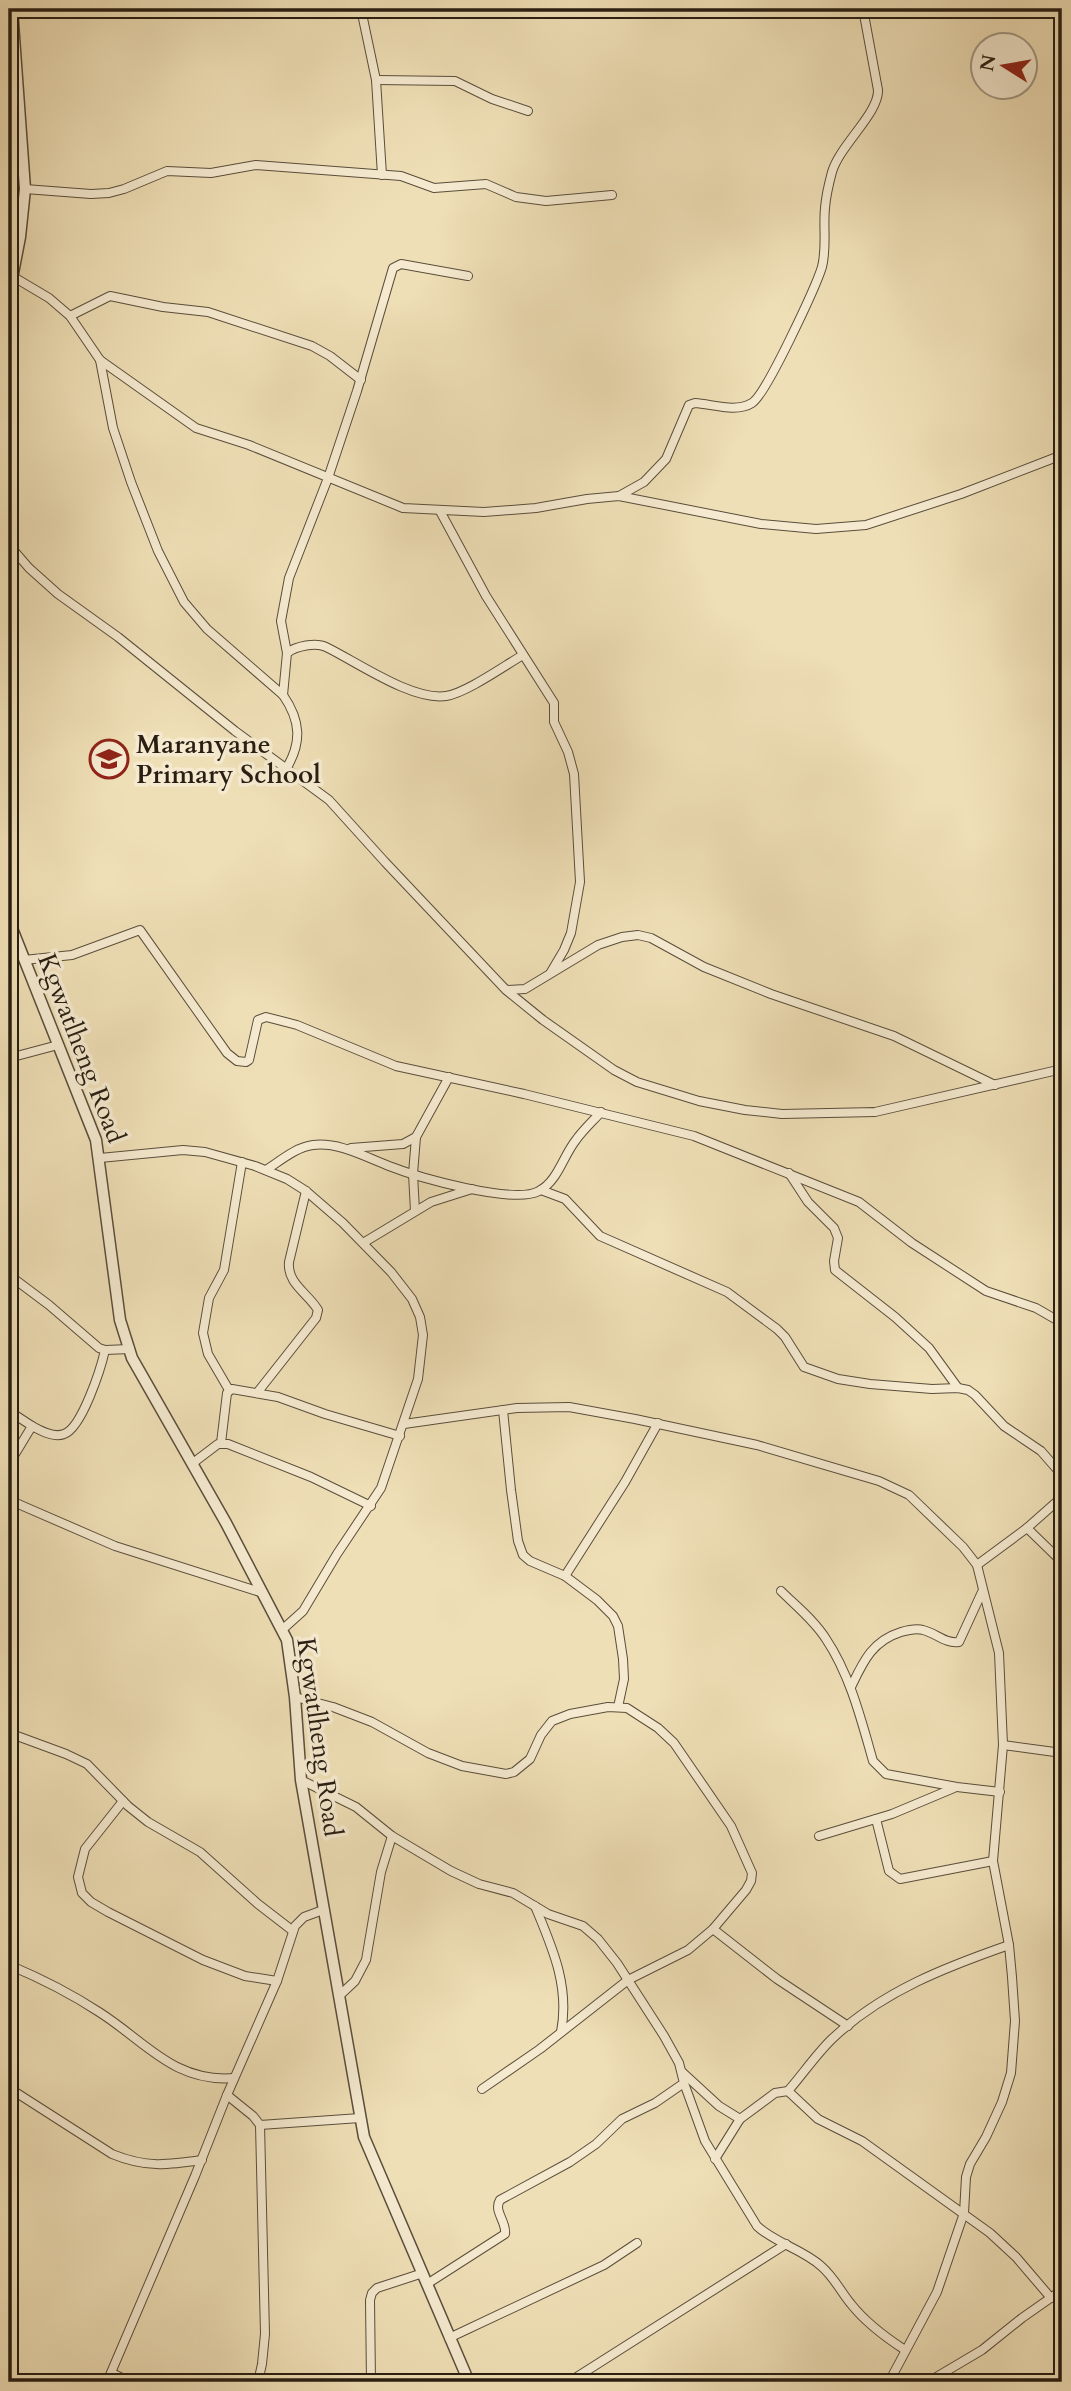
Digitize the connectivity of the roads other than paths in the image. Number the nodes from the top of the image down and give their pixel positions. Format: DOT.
graph roads {
  1 [pos="12,9"];
  2 [pos="361,9"];
  3 [pos="863,9"];
  4 [pos="12,41"];
  5 [pos="376,80"];
  6 [pos="528,111"];
  7 [pos="382,175"];
  8 [pos="25,189"];
  9 [pos="612,195"];
  10 [pos="12,276"];
  11 [pos="468,276"];
  12 [pos="9,294"];
  13 [pos="70,316"];
  14 [pos="100,360"];
  15 [pos="361,380"];
  16 [pos="1062,455"];
  17 [pos="328,478"];
  18 [pos="619,496"];
  19 [pos="440,512"];
  20 [pos="9,545"];
  21 [pos="287,653"];
  22 [pos="523,655"];
  23 [pos="283,695"];
  24 [pos="286,769"];
  25 [pos="9,922"];
  26 [pos="24,960"];
  27 [pos="549,974"];
  28 [pos="506,990"];
  29 [pos="58,1045"];
  30 [pos="9,1058"];
  31 [pos="1062,1069"];
  32 [pos="449,1077"];
  33 [pos="995,1085"];
  34 [pos="601,1112"];
  35 [pos="416,1137"];
  36 [pos="346,1148"];
  37 [pos="100,1158"];
  38 [pos="242,1162"];
  39 [pos="266,1170"];
  40 [pos="789,1173"];
  41 [pos="413,1174"];
  42 [pos="472,1189"];
  43 [pos="541,1190"];
  44 [pos="306,1191"];
  45 [pos="415,1211"];
  46 [pos="363,1243"];
  47 [pos="9,1275"];
  48 [pos="1062,1323"];
  49 [pos="130,1349"];
  50 [pos="105,1350"];
  51 [pos="958,1388"];
  52 [pos="229,1390"];
  53 [pos="257,1393"];
  54 [pos="503,1410"];
  55 [pos="9,1411"];
  56 [pos="658,1423"];
  57 [pos="404,1424"];
  58 [pos="32,1426"];
  59 [pos="400,1436"];
  60 [pos="221,1443"];
  61 [pos="193,1463"];
  62 [pos="9,1464"];
  63 [pos="1062,1475"];
  64 [pos="1062,1497"];
  65 [pos="9,1500"];
  66 [pos="371,1506"];
  67 [pos="1027,1528"];
  68 [pos="1062,1562"];
  69 [pos="977,1565"];
  70 [pos="565,1576"];
  71 [pos="780,1591"];
  72 [pos="982,1591"];
  73 [pos="263,1593"];
  74 [pos="283,1629"];
  75 [pos="850,1687"];
  76 [pos="295,1697"];
  77 [pos="618,1707"];
  78 [pos="9,1733"];
  79 [pos="1003,1745"];
  80 [pos="1062,1754"];
  81 [pos="301,1780"];
  82 [pos="957,1787"];
  83 [pos="1000,1792"];
  84 [pos="123,1801"];
  85 [pos="876,1819"];
  86 [pos="392,1836"];
  87 [pos="819,1836"];
  88 [pos="993,1861"];
  89 [pos="534,1906"];
  90 [pos="323,1910"];
  91 [pos="713,1929"];
  92 [pos="293,1931"];
  93 [pos="1009,1945"];
  94 [pos="9,1965"];
  95 [pos="628,1980"];
  96 [pos="277,1981"];
  97 [pos="339,1996"];
  98 [pos="848,2026"];
  99 [pos="561,2032"];
  100 [pos="680,2070"];
  101 [pos="234,2078"];
  102 [pos="684,2083"];
  103 [pos="9,2088"];
  104 [pos="482,2088"];
  105 [pos="788,2091"];
  106 [pos="227,2095"];
  107 [pos="360,2118"];
  108 [pos="740,2119"];
  109 [pos="260,2125"];
  110 [pos="715,2159"];
  111 [pos="202,2160"];
  112 [pos="964,2213"];
  113 [pos="637,2243"];
  114 [pos="786,2244"];
  115 [pos="425,2279"];
  116 [pos="1062,2290"];
  117 [pos="1051,2298"];
  118 [pos="449,2338"];
  119 [pos="905,2350"];
  120 [pos="112,2374"];
  121 [pos="107,2382"];
  122 [pos="130,2382"];
  123 [pos="258,2382"];
  124 [pos="371,2382"];
  125 [pos="469,2382"];
  126 [pos="569,2382"];
  127 [pos="890,2382"];
  128 [pos="928,2382"];
  1 -- 4 [label="street"];
  2 -- 5 [label="street"];
  3 -- 18 [label="street"];
  4 -- 8 [label="street"];
  5 -- 6 [label="street"];
  5 -- 7 [label="street"];
  7 -- 8 [label="street"];
  7 -- 9 [label="street"];
  8 -- 10 [label="street"];
  10 -- 12 [label="street"];
  10 -- 13 [label="street"];
  11 -- 15 [label="street"];
  13 -- 14 [label="street"];
  13 -- 15 [label="street"];
  14 -- 17 [label="street"];
  14 -- 23 [label="street"];
  15 -- 17 [label="street"];
  16 -- 18 [label="street"];
  17 -- 19 [label="street"];
  17 -- 21 [label="street"];
  18 -- 19 [label="street"];
  19 -- 22 [label="street"];
  20 -- 24 [label="street"];
  21 -- 22 [label="street"];
  21 -- 23 [label="street"];
  22 -- 27 [label="street"];
  23 -- 24 [label="street"];
  24 -- 28 [label="street"];
  25 -- 26 [label="street, Kgwatlheng Road"];
  26 -- 29 [label="street, Kgwatlheng Road"];
  26 -- 32 [label="street"];
  27 -- 28 [label="street"];
  27 -- 33 [label="street"];
  28 -- 33 [label="street"];
  29 -- 30 [label="street"];
  29 -- 37 [label="street, Kgwatlheng Road"];
  31 -- 33 [label="street"];
  32 -- 34 [label="street"];
  32 -- 35 [label="street"];
  34 -- 40 [label="street"];
  34 -- 43 [label="street"];
  35 -- 36 [label="street"];
  35 -- 41 [label="street"];
  36 -- 39 [label="street"];
  36 -- 41 [label="street"];
  37 -- 38 [label="street"];
  37 -- 49 [label="street, Kgwatlheng Road"];
  38 -- 39 [label="street"];
  38 -- 52 [label="street"];
  39 -- 44 [label="street"];
  40 -- 48 [label="street"];
  40 -- 51 [label="street"];
  41 -- 42 [label="street"];
  41 -- 45 [label="street"];
  42 -- 43 [label="street"];
  42 -- 45 [label="street"];
  43 -- 51 [label="street"];
  44 -- 46 [label="street"];
  44 -- 53 [label="street"];
  45 -- 46 [label="street"];
  46 -- 57 [label="street"];
  47 -- 50 [label="street"];
  49 -- 50 [label="street"];
  49 -- 61 [label="street, Kgwatlheng Road"];
  50 -- 58 [label="street"];
  51 -- 63 [label="street"];
  52 -- 53 [label="street"];
  52 -- 60 [label="street"];
  53 -- 59 [label="street"];
  54 -- 56 [label="street"];
  54 -- 57 [label="street"];
  54 -- 70 [label="street"];
  55 -- 58 [label="street"];
  56 -- 69 [label="street"];
  56 -- 70 [label="street"];
  57 -- 59 [label="street"];
  58 -- 62 [label="street"];
  59 -- 66 [label="street"];
  60 -- 61 [label="street"];
  60 -- 66 [label="street"];
  61 -- 73 [label="street, Kgwatlheng Road"];
  64 -- 67 [label="street"];
  65 -- 73 [label="street"];
  66 -- 74 [label="street"];
  67 -- 68 [label="street"];
  67 -- 69 [label="street"];
  69 -- 72 [label="street"];
  70 -- 77 [label="street"];
  71 -- 75 [label="street"];
  72 -- 75 [label="street"];
  72 -- 79 [label="street"];
  73 -- 74 [label="street, Kgwatlheng Road"];
  74 -- 76 [label="street, Kgwatlheng Road"];
  75 -- 82 [label="street"];
  76 -- 77 [label="street"];
  76 -- 81 [label="street, Kgwatlheng Road"];
  77 -- 91 [label="street"];
  78 -- 84 [label="street"];
  79 -- 80 [label="street"];
  79 -- 83 [label="street"];
  81 -- 86 [label="street"];
  81 -- 90 [label="street, Kgwatlheng Road"];
  82 -- 83 [label="street"];
  82 -- 85 [label="street"];
  83 -- 88 [label="street"];
  84 -- 92 [label="street"];
  84 -- 96 [label="street"];
  85 -- 87 [label="street"];
  85 -- 88 [label="street"];
  86 -- 89 [label="street"];
  86 -- 97 [label="street"];
  88 -- 93 [label="street"];
  89 -- 95 [label="street"];
  89 -- 99 [label="street"];
  90 -- 92 [label="street"];
  90 -- 97 [label="street, Kgwatlheng Road"];
  91 -- 95 [label="street"];
  91 -- 98 [label="street"];
  92 -- 96 [label="street"];
  93 -- 98 [label="street"];
  93 -- 112 [label="street"];
  94 -- 101 [label="street"];
  95 -- 99 [label="street"];
  95 -- 100 [label="street"];
  96 -- 101 [label="street"];
  97 -- 107 [label="street, Kgwatlheng Road"];
  98 -- 105 [label="street"];
  99 -- 104 [label="street"];
  100 -- 102 [label="street"];
  100 -- 108 [label="street"];
  101 -- 106 [label="street"];
  102 -- 110 [label="street"];
  102 -- 115 [label="street"];
  103 -- 111 [label="street"];
  105 -- 108 [label="street"];
  105 -- 112 [label="street"];
  106 -- 109 [label="street"];
  106 -- 111 [label="street"];
  107 -- 109 [label="street"];
  107 -- 115 [label="street, Kgwatlheng Road"];
  108 -- 110 [label="street"];
  109 -- 123 [label="street"];
  110 -- 114 [label="street"];
  111 -- 120 [label="street"];
  112 -- 117 [label="street"];
  112 -- 119 [label="street"];
  113 -- 118 [label="street"];
  114 -- 119 [label="street"];
  114 -- 126 [label="street"];
  115 -- 118 [label="street, Kgwatlheng Road"];
  115 -- 124 [label="street"];
  116 -- 117 [label="street"];
  117 -- 128 [label="street"];
  118 -- 125 [label="street, Kgwatlheng Road"];
  119 -- 127 [label="street"];
  120 -- 121 [label="street"];
  120 -- 122 [label="street"];
}
